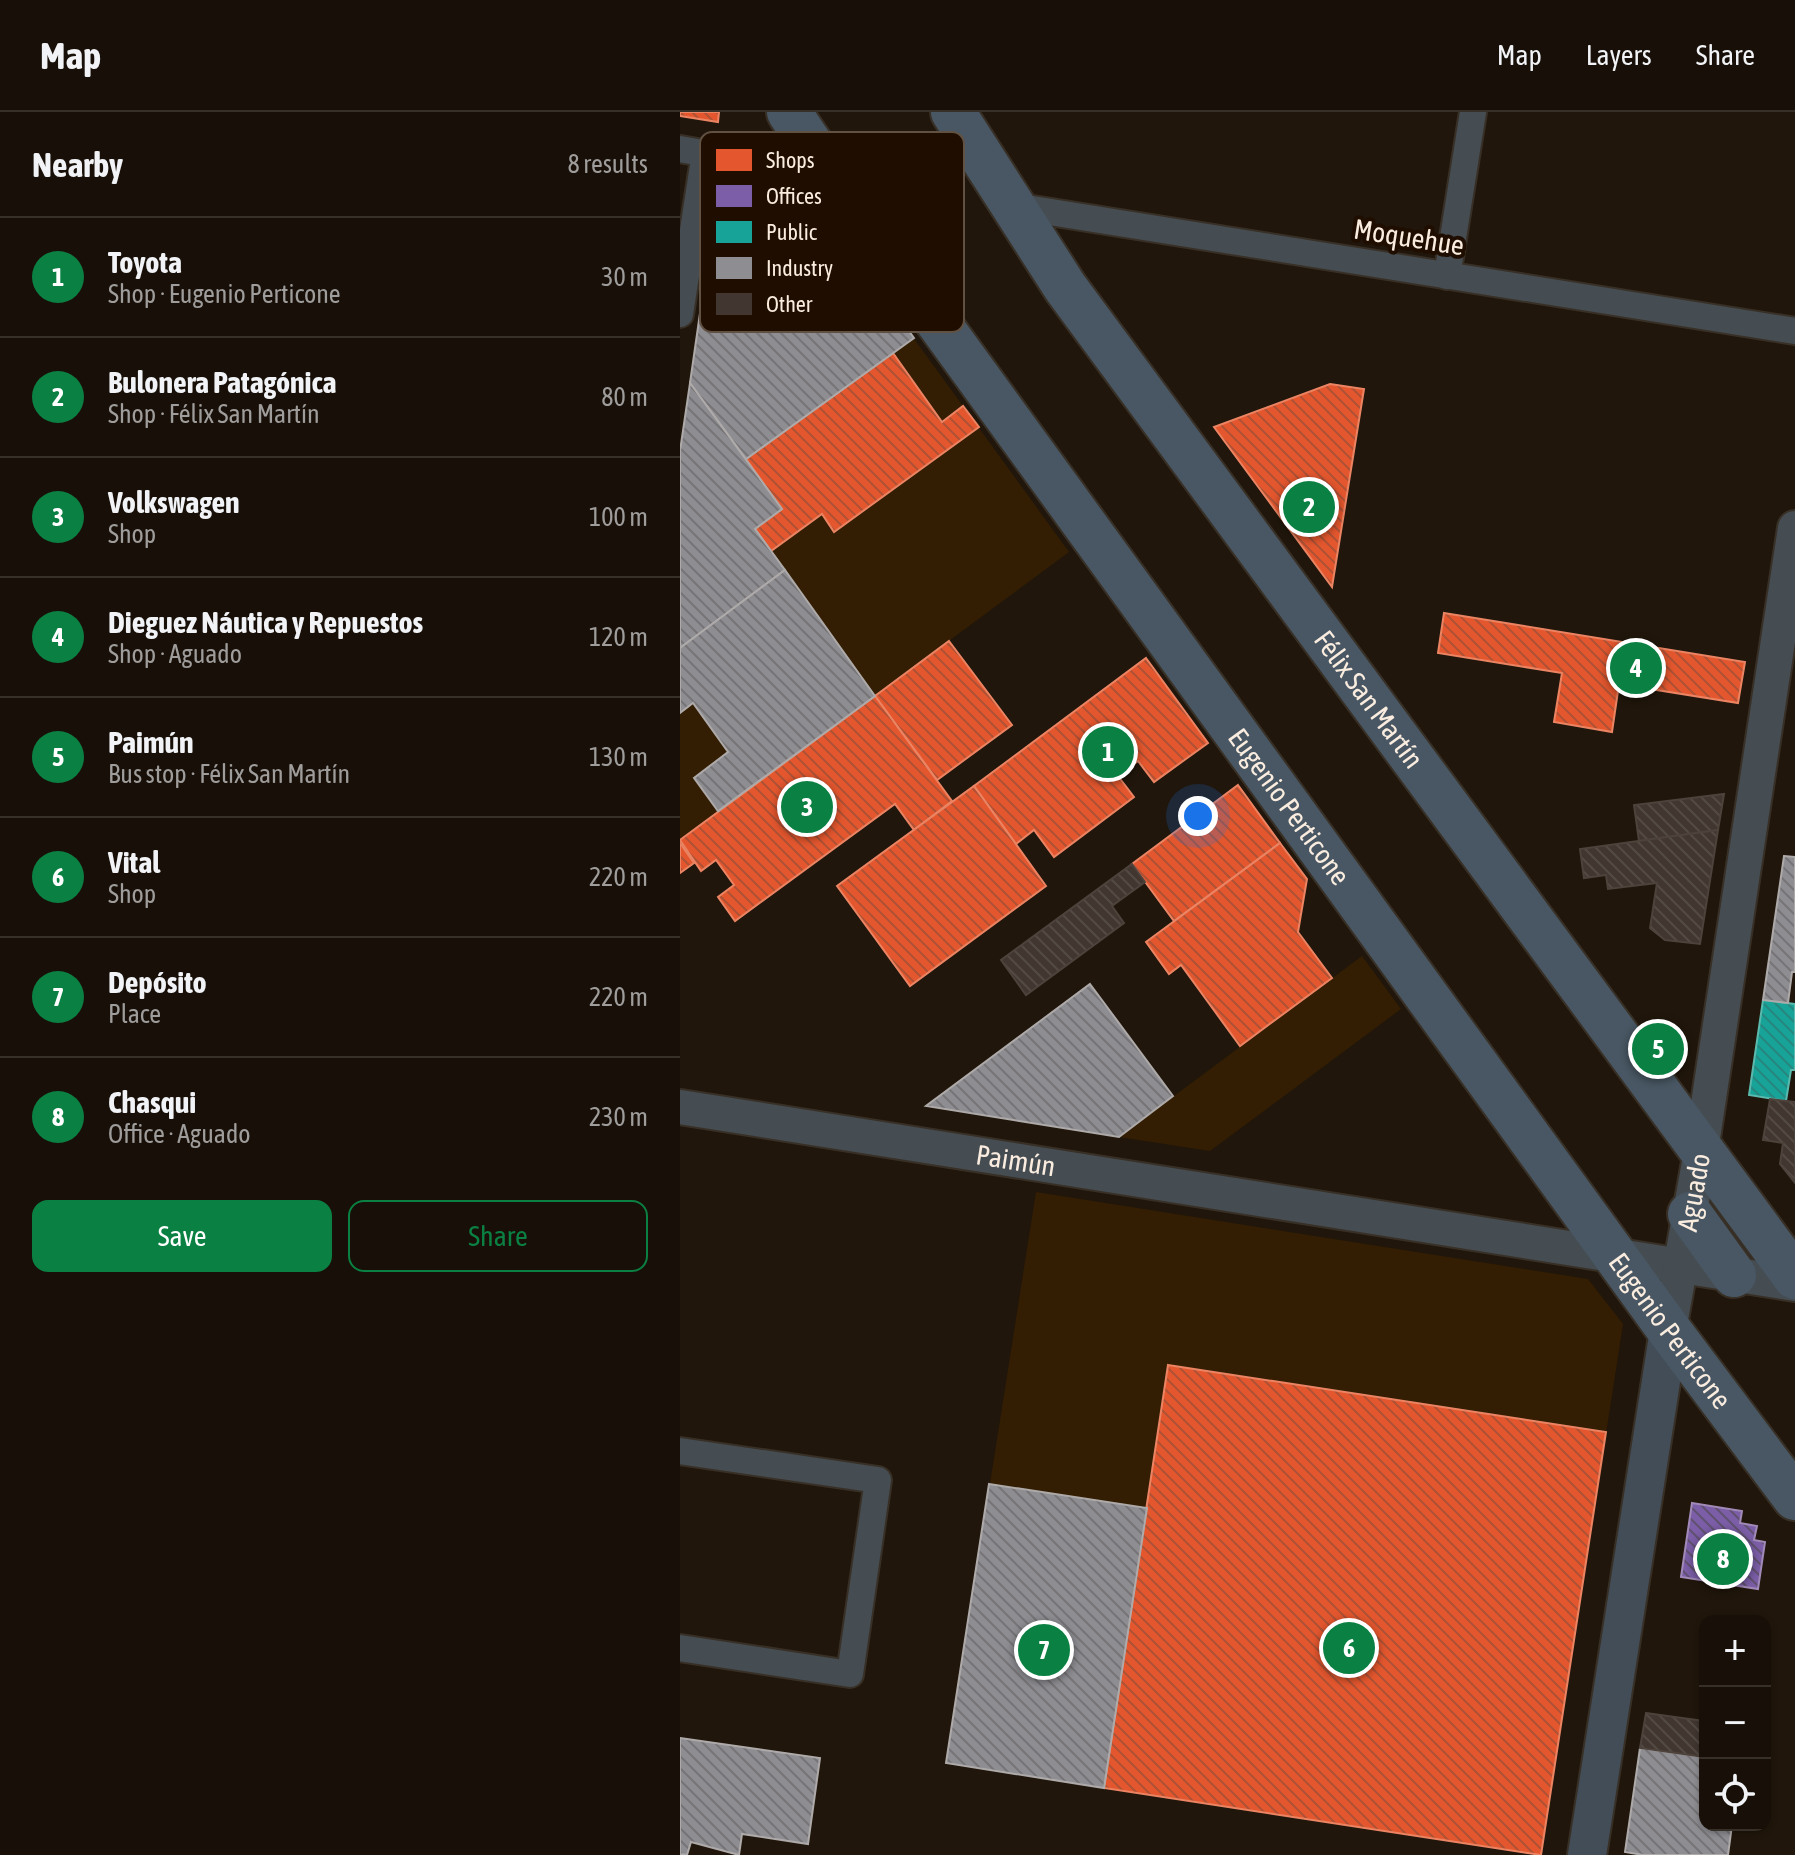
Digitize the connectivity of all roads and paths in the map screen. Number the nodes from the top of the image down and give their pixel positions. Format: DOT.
graph roads {
  1 [pos="789,112"];
  2 [pos="953,112"];
  3 [pos="1473,112"];
  4 [pos="802,132"];
  5 [pos="693,151"];
  6 [pos="1013,206"];
  7 [pos="1447,276"];
  8 [pos="680,314"];
  9 [pos="1795,331"];
  10 [pos="945,332"];
  11 [pos="1795,528"];
  12 [pos="680,1107"];
  13 [pos="1701,1151"];
  14 [pos="1690,1214"];
  15 [pos="1616,1257"];
  16 [pos="1682,1267"];
  17 [pos="1734,1275"];
  18 [pos="1795,1277"];
  19 [pos="1795,1284"];
  20 [pos="1669,1330"];
  21 [pos="680,1451"];
  22 [pos="1795,1498"];
  23 [pos="680,1648"];
  24 [pos="1587,1855"];
  1 -- 4 [label="highway, Eugenio Perticone"];
  2 -- 6 [label="highway, Félix San Martín"];
  3 -- 7 [label="street"];
  5 -- 8 [label="street"];
  6 -- 7 [label="street, Moquehue"];
  6 -- 13 [label="highway, Félix San Martín"];
  7 -- 9 [label="street, Moquehue"];
  10 -- 15 [label="highway, Eugenio Perticone"];
  11 -- 13 [label="street, Aguado"];
  12 -- 15 [label="street, Paimún"];
  13 -- 14 [label="street, Aguado"];
  13 -- 18 [label="highway, Félix San Martín"];
  14 -- 16 [label="street, Aguado"];
  14 -- 17 [label="highway"];
  15 -- 16 [label="street, Paimún"];
  15 -- 20 [label="highway, Eugenio Perticone"];
  16 -- 17 [label="street, Paimún"];
  16 -- 20 [label="street, Aguado"];
  17 -- 19 [label="street, Paimún"];
  20 -- 22 [label="highway, Eugenio Perticone"];
  20 -- 24 [label="main road, Aguado"];
  21 -- 23 [label="street"];
}
